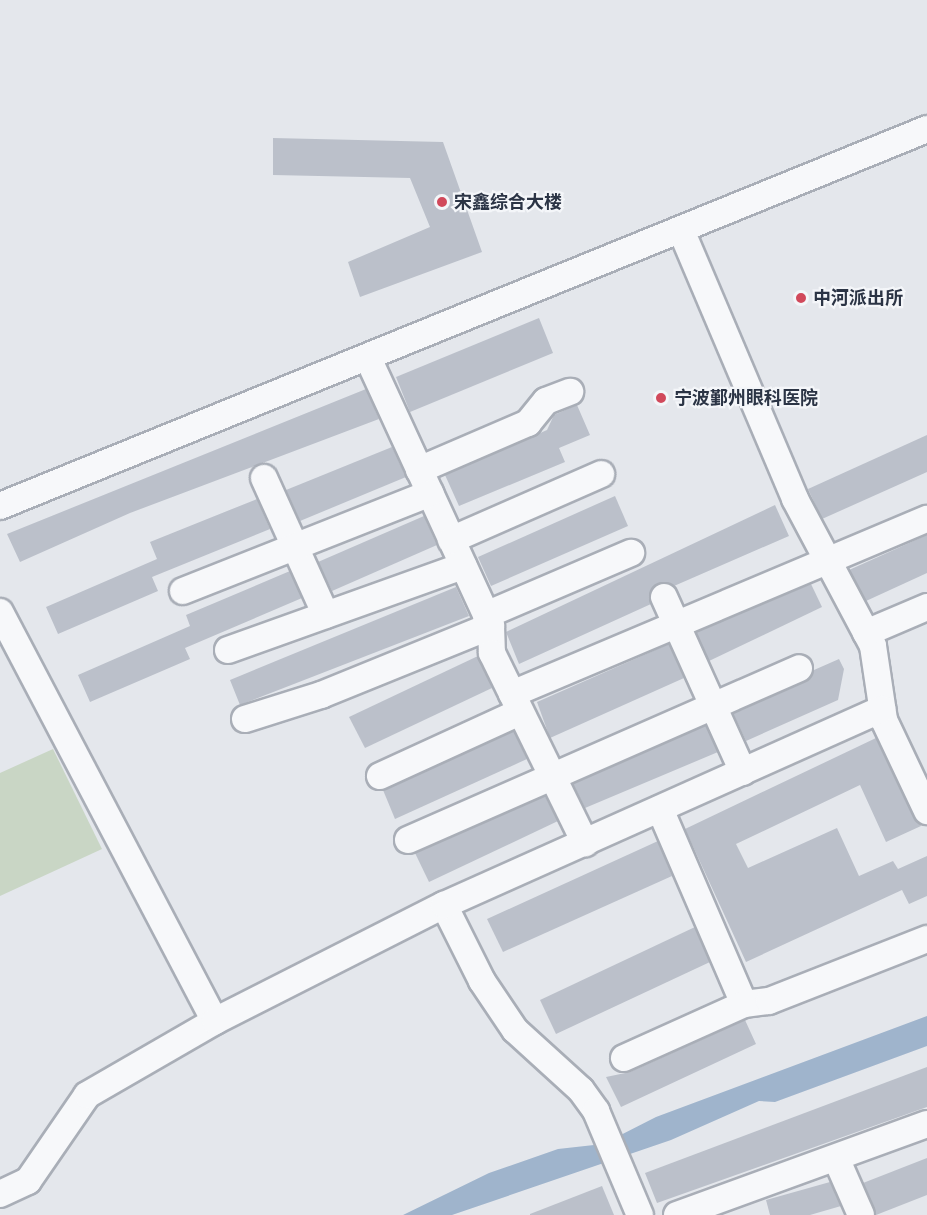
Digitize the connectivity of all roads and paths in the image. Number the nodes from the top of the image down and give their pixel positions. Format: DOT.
graph roads {
  1 [pos="927,129"];
  2 [pos="681,230"];
  3 [pos="368,358"];
  4 [pos="570,392"];
  5 [pos="419,470"];
  6 [pos="602,474"];
  7 [pos="264,478"];
  8 [pos="430,493"];
  9 [pos="0,506"];
  10 [pos="927,519"];
  11 [pos="451,540"];
  12 [pos="298,545"];
  13 [pos="631,553"];
  14 [pos="829,560"];
  15 [pos="463,566"];
  16 [pos="183,591"];
  17 [pos="664,597"];
  18 [pos="927,607"];
  19 [pos="0,612"];
  20 [pos="326,615"];
  21 [pos="488,620"];
  22 [pos="676,624"];
  23 [pos="866,633"];
  24 [pos="228,650"];
  25 [pos="799,668"];
  26 [pos="516,703"];
  27 [pos="712,704"];
  28 [pos="882,709"];
  29 [pos="245,719"];
  30 [pos="743,772"];
  31 [pos="551,774"];
  32 [pos="380,776"];
  33 [pos="660,809"];
  34 [pos="927,811"];
  35 [pos="408,840"];
  36 [pos="585,843"];
  37 [pos="444,905"];
  38 [pos="927,939"];
  39 [pos="744,1004"];
  40 [pos="215,1021"];
  41 [pos="624,1058"];
  42 [pos="927,1124"];
  43 [pos="836,1158"];
  44 [pos="0,1194"];
  45 [pos="635,1204"];
  46 [pos="677,1215"];
  47 [pos="861,1215"];
  1 -- 2 [label="street"];
  2 -- 3 [label="street"];
  2 -- 14 [label="street"];
  3 -- 5 [label="street"];
  3 -- 9 [label="street"];
  4 -- 5 [label="street"];
  5 -- 8 [label="street"];
  6 -- 11 [label="street"];
  7 -- 12 [label="street"];
  8 -- 11 [label="street"];
  8 -- 12 [label="street"];
  10 -- 14 [label="street"];
  11 -- 15 [label="street"];
  12 -- 16 [label="street"];
  12 -- 20 [label="street"];
  13 -- 21 [label="street"];
  14 -- 22 [label="street"];
  14 -- 23 [label="street"];
  15 -- 20 [label="street"];
  15 -- 21 [label="street"];
  17 -- 22 [label="street"];
  18 -- 23 [label="street"];
  19 -- 40 [label="street"];
  20 -- 24 [label="street"];
  21 -- 26 [label="street"];
  21 -- 29 [label="street"];
  22 -- 26 [label="street"];
  22 -- 27 [label="street"];
  23 -- 28 [label="street"];
  25 -- 27 [label="street"];
  26 -- 31 [label="street"];
  26 -- 32 [label="street"];
  27 -- 30 [label="street"];
  27 -- 31 [label="street"];
  28 -- 30 [label="street"];
  28 -- 34 [label="street"];
  30 -- 33 [label="street"];
  31 -- 35 [label="street"];
  31 -- 36 [label="street"];
  33 -- 36 [label="street"];
  33 -- 39 [label="street"];
  36 -- 37 [label="street"];
  37 -- 40 [label="street"];
  37 -- 45 [label="street"];
  38 -- 39 [label="street"];
  39 -- 41 [label="street"];
  40 -- 44 [label="street"];
  42 -- 43 [label="street"];
  43 -- 46 [label="street"];
  43 -- 47 [label="street"];
}
